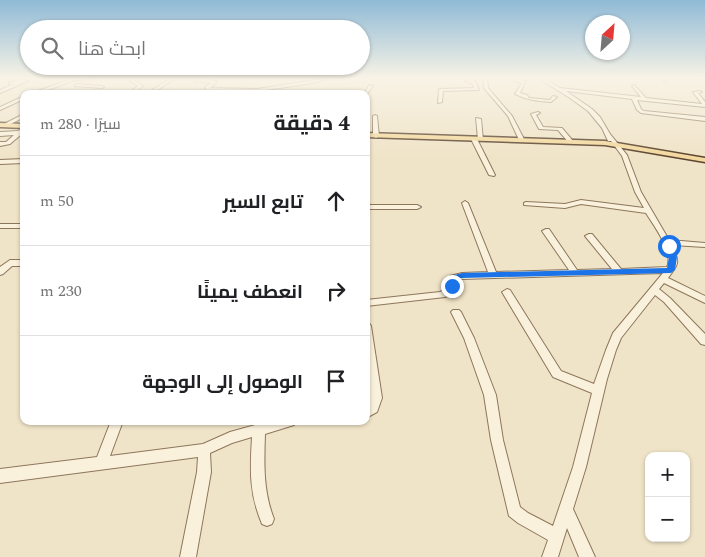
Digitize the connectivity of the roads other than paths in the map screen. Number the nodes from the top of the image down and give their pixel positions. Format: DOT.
graph roads {
  1 [pos="500,104"];
  2 [pos="584,104"];
  3 [pos="637,104"];
  4 [pos="691,104"];
  5 [pos="705,106"];
  6 [pos="538,113"];
  7 [pos="375,116"];
  8 [pos="20,117"];
  9 [pos="478,119"];
  10 [pos="704,119"];
  11 [pos="2,125"];
  12 [pos="20,129"];
  13 [pos="20,129"];
  14 [pos="20,131"];
  15 [pos="0,134"];
  16 [pos="370,135"];
  17 [pos="376,136"];
  18 [pos="478,139"];
  19 [pos="522,141"];
  20 [pos="571,142"];
  21 [pos="0,144"];
  22 [pos="616,146"];
  23 [pos="705,160"];
  24 [pos="20,161"];
  25 [pos="0,162"];
  26 [pos="492,175"];
  27 [pos="465,203"];
  28 [pos="526,204"];
  29 [pos="370,207"];
  30 [pos="417,207"];
  31 [pos="648,210"];
  32 [pos="0,226"];
  33 [pos="20,226"];
  34 [pos="546,231"];
  35 [pos="589,236"];
  36 [pos="667,242"];
  37 [pos="705,245"];
  38 [pos="20,263"];
  39 [pos="0,272"];
  40 [pos="619,272"];
  41 [pos="575,273"];
  42 [pos="667,274"];
  43 [pos="493,275"];
  44 [pos="654,290"];
  45 [pos="507,292"];
  46 [pos="705,300"];
  47 [pos="370,303"];
  48 [pos="456,312"];
  49 [pos="705,341"];
  50 [pos="370,355"];
  51 [pos="598,390"];
  52 [pos="370,410"];
  53 [pos="115,425"];
  54 [pos="276,425"];
  55 [pos="259,430"];
  56 [pos="204,450"];
  57 [pos="102,462"];
  58 [pos="0,476"];
  59 [pos="566,509"];
  60 [pos="267,519"];
  61 [pos="554,550"];
  62 [pos="188,557"];
  63 [pos="587,557"];
  1 -- 19 [label="street"];
  2 -- 22 [label="street"];
  3 -- 10 [label="street"];
  4 -- 5 [label="street"];
  6 -- 20 [label="street"];
  7 -- 17 [label="street"];
  8 -- 11 [label="street"];
  9 -- 18 [label="street"];
  11 -- 12 [label="main road"];
  13 -- 15 [label="street"];
  14 -- 21 [label="street"];
  16 -- 17 [label="main road"];
  17 -- 18 [label="main road"];
  18 -- 19 [label="main road"];
  18 -- 26 [label="street"];
  19 -- 20 [label="main road"];
  20 -- 22 [label="main road"];
  22 -- 23 [label="main road"];
  22 -- 31 [label="street"];
  24 -- 25 [label="street"];
  27 -- 43 [label="street"];
  28 -- 31 [label="street"];
  29 -- 30 [label="street"];
  31 -- 36 [label="street"];
  32 -- 33 [label="street"];
  34 -- 41 [label="street"];
  35 -- 40 [label="street"];
  36 -- 37 [label="street"];
  36 -- 42 [label="street"];
  38 -- 39 [label="street"];
  40 -- 41 [label="street"];
  40 -- 42 [label="street"];
  41 -- 43 [label="street"];
  42 -- 44 [label="street"];
  42 -- 46 [label="street"];
  43 -- 47 [label="street"];
  44 -- 49 [label="street"];
  44 -- 51 [label="street"];
  45 -- 51 [label="street"];
  48 -- 61 [label="street"];
  50 -- 52 [label="street"];
  51 -- 59 [label="street"];
  53 -- 57 [label="street"];
  54 -- 55 [label="street"];
  55 -- 56 [label="street"];
  55 -- 60 [label="street"];
  56 -- 57 [label="street"];
  56 -- 62 [label="street"];
  57 -- 58 [label="street"];
  59 -- 61 [label="street"];
  59 -- 63 [label="street"];
}
